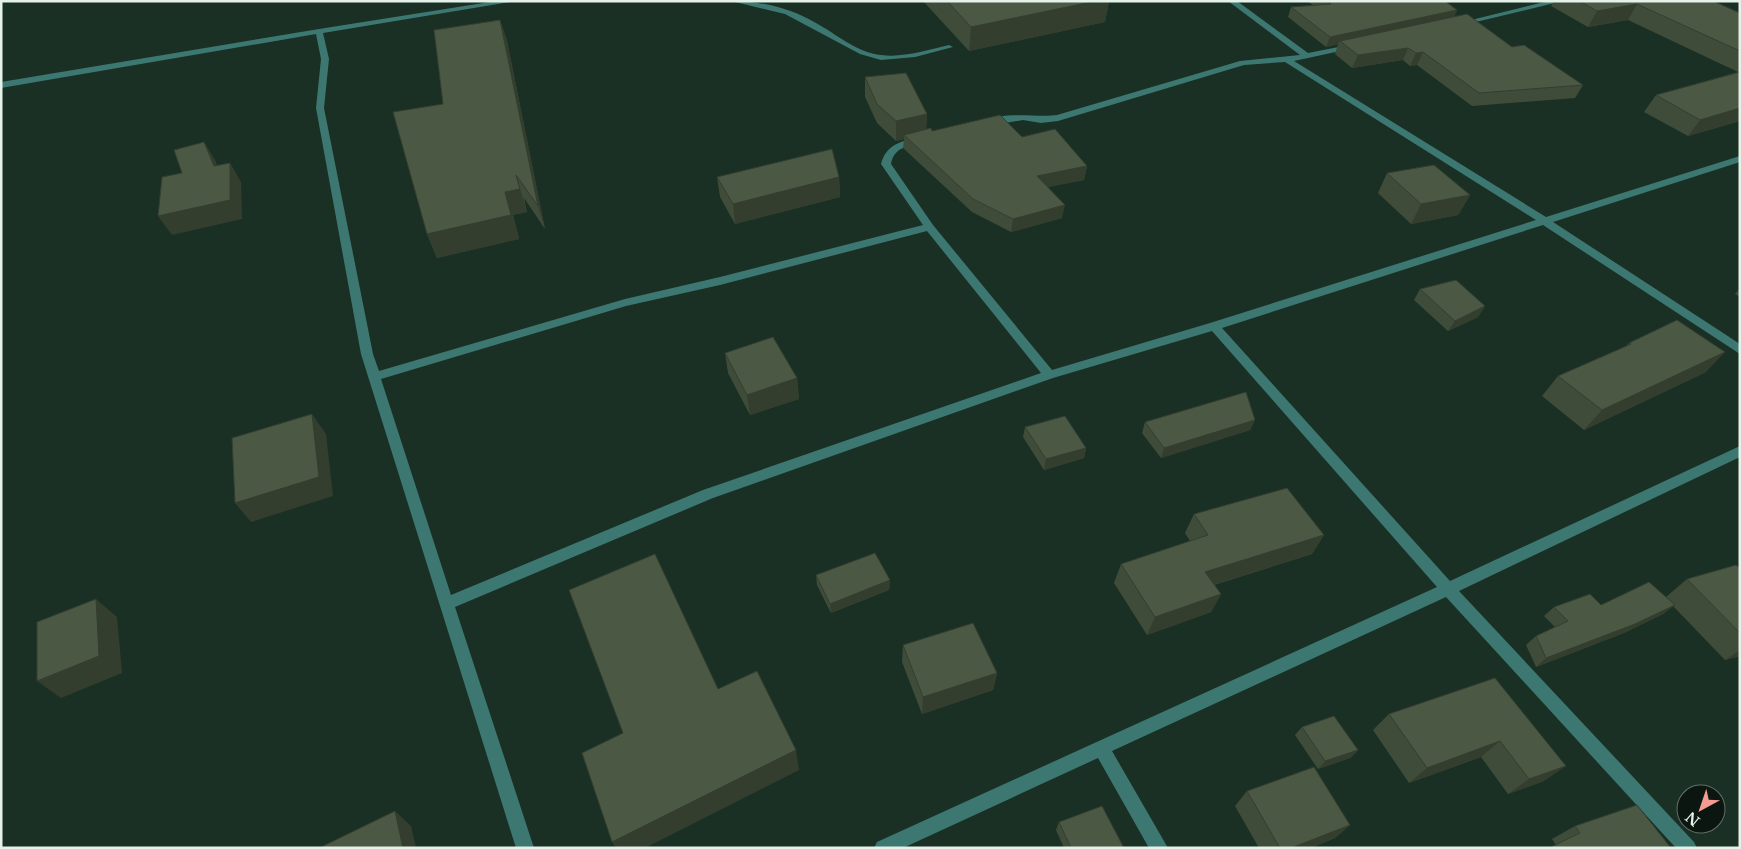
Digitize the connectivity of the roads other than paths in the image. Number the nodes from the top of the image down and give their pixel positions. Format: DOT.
graph roads {
  1 [pos="512,1"];
  2 [pos="735,1"];
  3 [pos="1232,1"];
  4 [pos="1559,1"];
  5 [pos="1448,26"];
  6 [pos="319,31"];
  7 [pos="1363,44"];
  8 [pos="950,47"];
  9 [pos="1307,56"];
  10 [pos="1287,60"];
  11 [pos="1,85"];
  12 [pos="974,127"];
  13 [pos="928,138"];
  14 [pos="1740,159"];
  15 [pos="1543,220"];
  16 [pos="929,227"];
  17 [pos="1214,326"];
  18 [pos="1740,350"];
  19 [pos="1049,375"];
  20 [pos="374,377"];
  21 [pos="1740,451"];
  22 [pos="1448,589"];
  23 [pos="447,604"];
  24 [pos="1102,749"];
  25 [pos="525,848"];
  26 [pos="883,848"];
  27 [pos="1160,848"];
  28 [pos="1688,848"];
  1 -- 6 [label="street"];
  2 -- 8 [label="street"];
  3 -- 9 [label="street"];
  4 -- 5 [label="street"];
  6 -- 11 [label="street"];
  6 -- 20 [label="street"];
  7 -- 9 [label="street"];
  9 -- 10 [label="street"];
  10 -- 12 [label="street"];
  10 -- 15 [label="street"];
  13 -- 16 [label="street"];
  14 -- 15 [label="street"];
  15 -- 17 [label="street"];
  15 -- 18 [label="street"];
  16 -- 19 [label="street"];
  16 -- 20 [label="street"];
  17 -- 19 [label="street"];
  17 -- 22 [label="street"];
  19 -- 23 [label="street"];
  20 -- 23 [label="street"];
  21 -- 22 [label="street"];
  22 -- 24 [label="street"];
  22 -- 28 [label="street"];
  23 -- 25 [label="street"];
  24 -- 26 [label="street"];
  24 -- 27 [label="street"];
}
